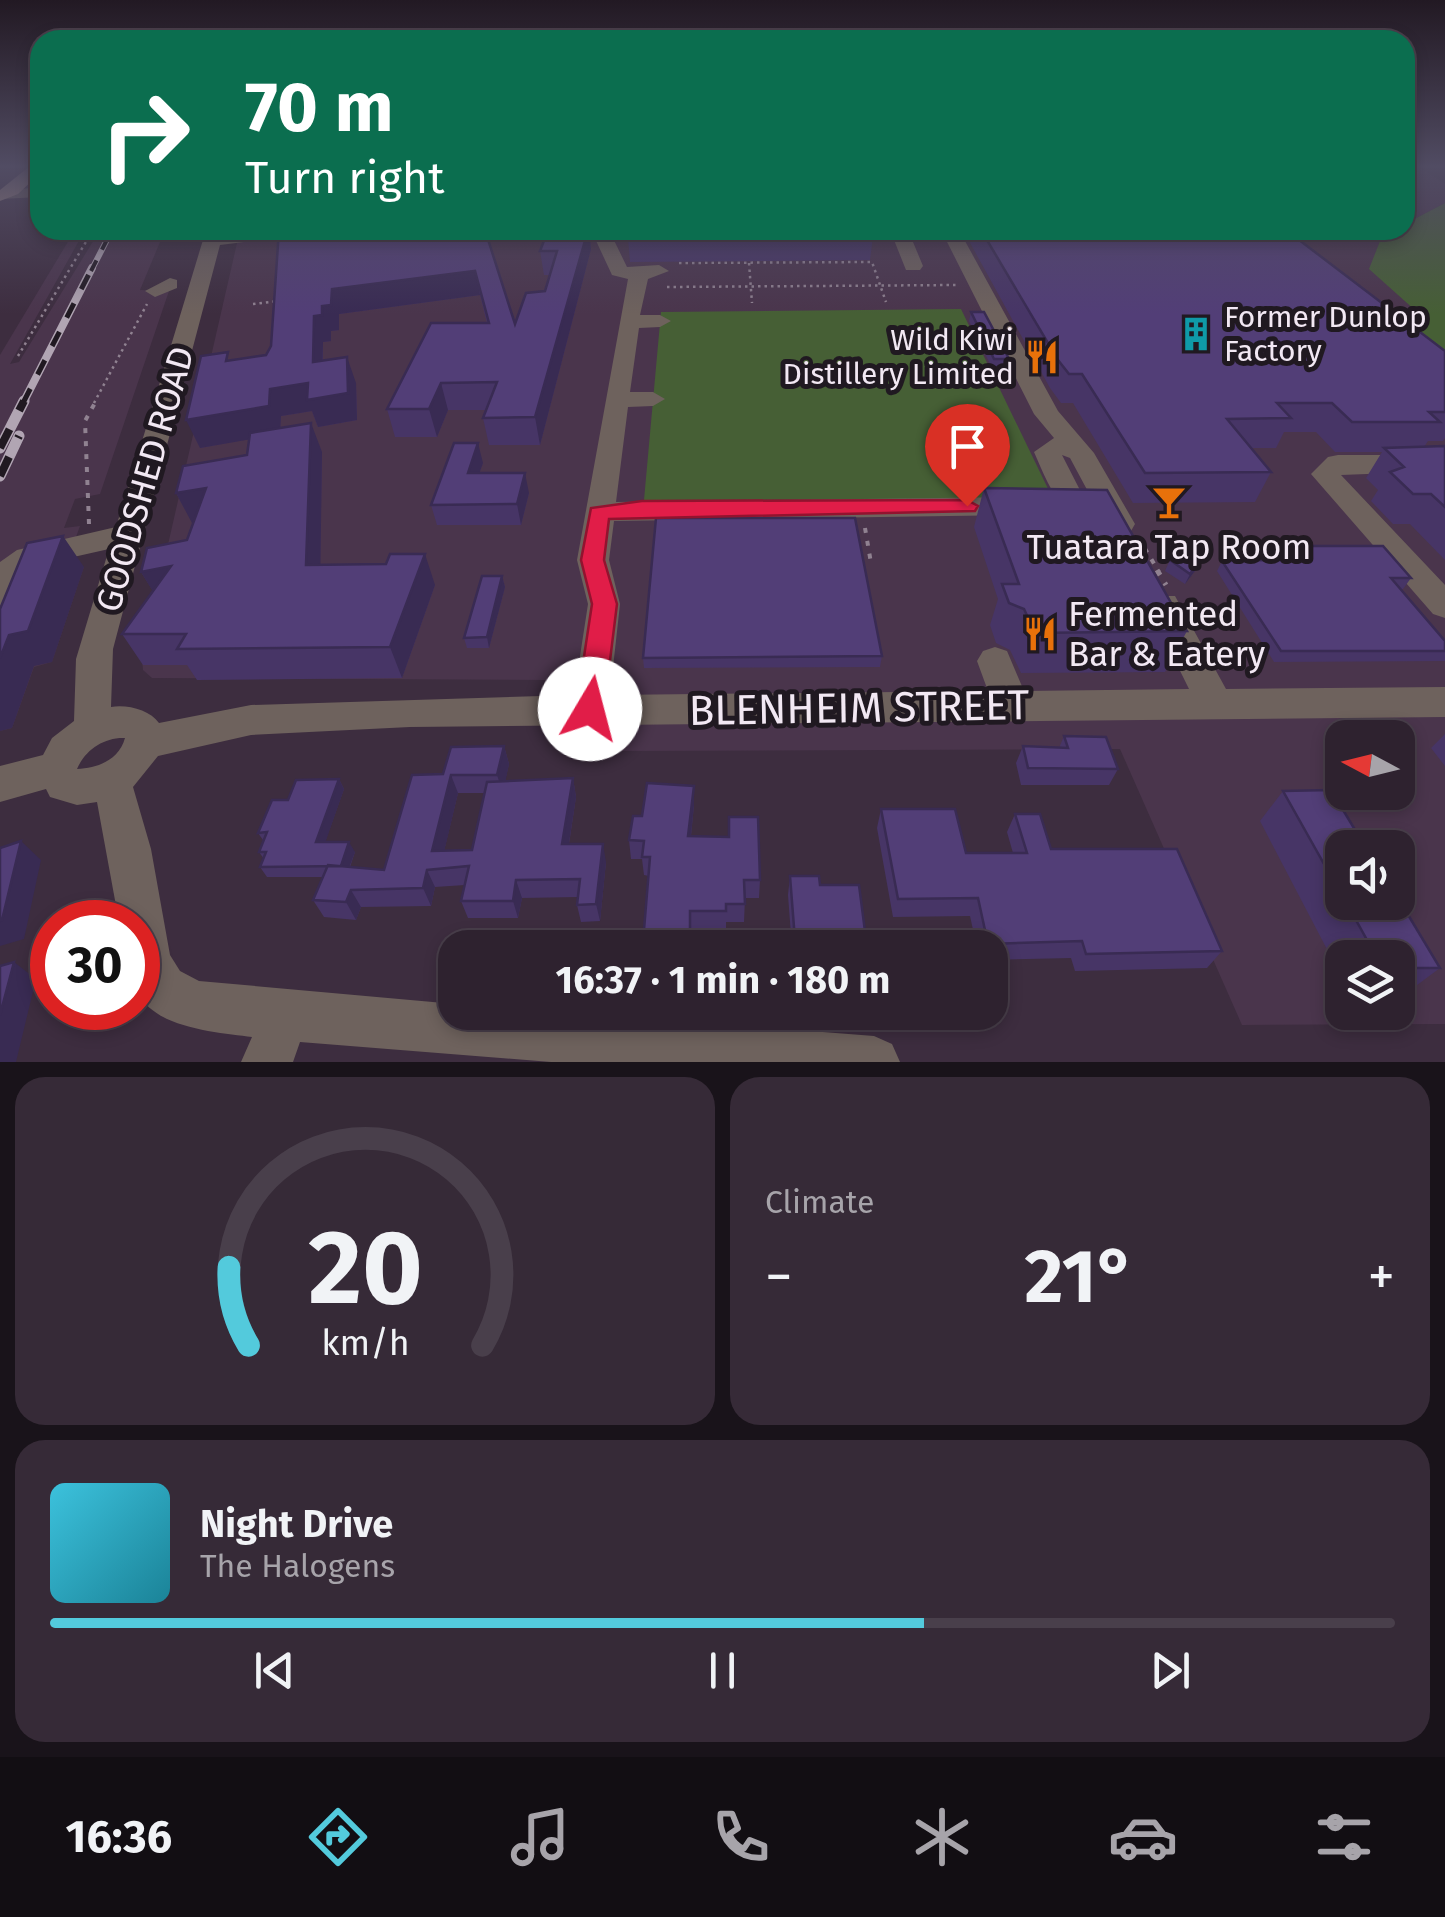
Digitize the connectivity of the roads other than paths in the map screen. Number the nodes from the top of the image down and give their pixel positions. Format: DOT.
graph roads {
  1 [pos="213,240"];
  2 [pos="605,240"];
  3 [pos="902,240"];
  4 [pos="955,240"];
  5 [pos="913,266"];
  6 [pos="660,321"];
  7 [pos="628,322"];
  8 [pos="205,364"];
  9 [pos="177,368"];
  10 [pos="653,399"];
  11 [pos="616,400"];
  12 [pos="1093,460"];
  13 [pos="1445,464"];
  14 [pos="1047,506"];
  15 [pos="599,513"];
  16 [pos="130,534"];
  17 [pos="1152,584"];
  18 [pos="0,594"];
  19 [pos="1445,606"];
  20 [pos="995,661"];
  21 [pos="1445,702"];
  22 [pos="1215,704"];
  23 [pos="1010,706"];
  24 [pos="590,709"];
  25 [pos="92,729"];
  26 [pos="145,742"];
  27 [pos="57,769"];
  28 [pos="111,779"];
  29 [pos="0,784"];
  30 [pos="276,1039"];
  31 [pos="874,1062"];
  1 -- 9 [label="street, GOODSHED ROAD"];
  2 -- 7 [label="street"];
  3 -- 5 [label="street"];
  4 -- 12 [label="street"];
  6 -- 7 [label="street"];
  7 -- 11 [label="street"];
  8 -- 9 [label="street"];
  9 -- 16 [label="street, GOODSHED ROAD"];
  10 -- 11 [label="street"];
  11 -- 15 [label="street"];
  12 -- 12 [label="street"];
  13 -- 19 [label="street"];
  14 -- 15 [label="street"];
  15 -- 24 [label="street"];
  16 -- 18 [label="street"];
  16 -- 25 [label="street, GOODSHED ROAD"];
  17 -- 22 [label="street"];
  20 -- 23 [label="street"];
  21 -- 22 [label="street, BLENHEIM STREET"];
  22 -- 23 [label="street, BLENHEIM STREET"];
  23 -- 24 [label="street, BLENHEIM STREET"];
  24 -- 26 [label="street, BLENHEIM STREET"];
  25 -- 26 [label="street"];
  25 -- 27 [label="street"];
  26 -- 28 [label="street"];
  27 -- 28 [label="street"];
  27 -- 29 [label="street"];
  28 -- 30 [label="street"];
  30 -- 31 [label="street"];
}
